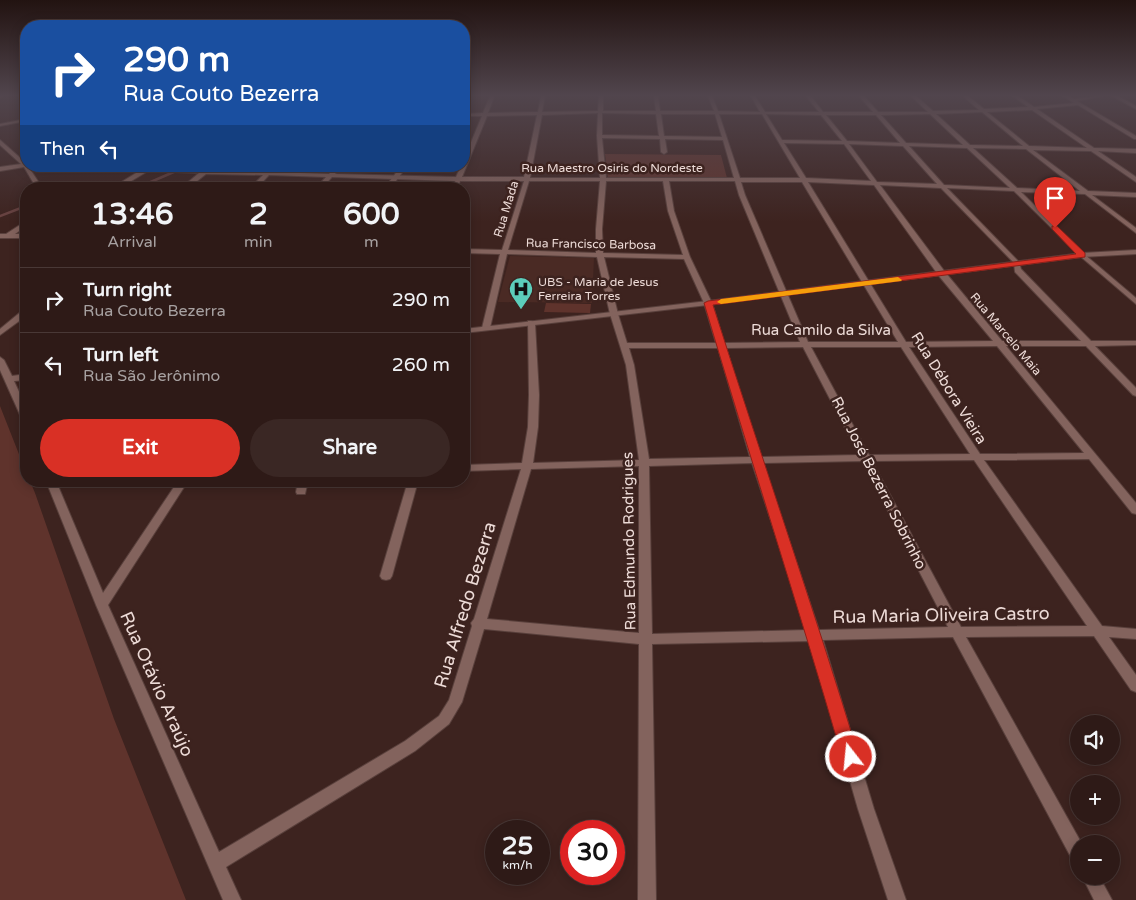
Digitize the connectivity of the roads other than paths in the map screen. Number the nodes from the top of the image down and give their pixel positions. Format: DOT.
graph roads {
  1 [pos="475,138"];
  2 [pos="535,138"];
  3 [pos="600,138"];
  4 [pos="662,138"];
  5 [pos="780,138"];
  6 [pos="842,138"];
  7 [pos="899,138"];
  8 [pos="957,138"];
  9 [pos="1016,138"];
  10 [pos="1077,138"];
  11 [pos="725,140"];
  12 [pos="782,141"];
  13 [pos="0,142"];
  14 [pos="845,142"];
  15 [pos="906,145"];
  16 [pos="966,146"];
  17 [pos="1029,149"];
  18 [pos="1094,150"];
  19 [pos="1136,151"];
  20 [pos="470,152"];
  21 [pos="664,152"];
  22 [pos="20,160"];
  23 [pos="20,166"];
  24 [pos="0,169"];
  25 [pos="142,172"];
  26 [pos="205,172"];
  27 [pos="334,172"];
  28 [pos="400,172"];
  29 [pos="463,172"];
  30 [pos="268,174"];
  31 [pos="331,175"];
  32 [pos="396,177"];
  33 [pos="460,179"];
  34 [pos="526,179"];
  35 [pos="604,180"];
  36 [pos="666,180"];
  37 [pos="736,180"];
  38 [pos="803,180"];
  39 [pos="1136,180"];
  40 [pos="125,182"];
  41 [pos="192,182"];
  42 [pos="259,182"];
  43 [pos="324,182"];
  44 [pos="392,182"];
  45 [pos="458,182"];
  46 [pos="873,183"];
  47 [pos="941,185"];
  48 [pos="1014,188"];
  49 [pos="1089,193"];
  50 [pos="1136,195"];
  51 [pos="20,227"];
  52 [pos="1136,231"];
  53 [pos="0,236"];
  54 [pos="8,236"];
  55 [pos="20,236"];
  56 [pos="470,251"];
  57 [pos="1136,252"];
  58 [pos="504,253"];
  59 [pos="600,254"];
  60 [pos="1082,255"];
  61 [pos="687,257"];
  62 [pos="1017,264"];
  63 [pos="942,274"];
  64 [pos="868,284"];
  65 [pos="785,294"];
  66 [pos="1136,302"];
  67 [pos="708,303"];
  68 [pos="614,314"];
  69 [pos="20,317"];
  70 [pos="531,322"];
  71 [pos="486,328"];
  72 [pos="470,330"];
  73 [pos="0,333"];
  74 [pos="1087,343"];
  75 [pos="1136,343"];
  76 [pos="720,344"];
  77 [pos="805,344"];
  78 [pos="903,344"];
  79 [pos="1000,344"];
  80 [pos="626,346"];
  81 [pos="0,360"];
  82 [pos="20,378"];
  83 [pos="8,379"];
  84 [pos="1136,393"];
  85 [pos="20,404"];
  86 [pos="976,456"];
  87 [pos="1092,456"];
  88 [pos="864,457"];
  89 [pos="756,460"];
  90 [pos="644,462"];
  91 [pos="527,466"];
  92 [pos="470,468"];
  93 [pos="53,487"];
  94 [pos="179,487"];
  95 [pos="411,487"];
  96 [pos="1136,510"];
  97 [pos="386,576"];
  98 [pos="102,605"];
  99 [pos="478,623"];
  100 [pos="1097,631"];
  101 [pos="957,632"];
  102 [pos="1136,634"];
  103 [pos="815,636"];
  104 [pos="646,639"];
  105 [pos="1136,686"];
  106 [pos="1070,839"];
  107 [pos="216,863"];
  108 [pos="1095,885"];
  109 [pos="232,900"];
  110 [pos="647,900"];
  111 [pos="897,900"];
  112 [pos="1104,900"];
  1 -- 20 [label="street"];
  2 -- 34 [label="street, Rua Mada"];
  3 -- 35 [label="street, Rua Edmundo Rodrigues"];
  4 -- 11 [label="street"];
  4 -- 21 [label="street"];
  5 -- 12 [label="street, Rua Débora Vieira"];
  6 -- 14 [label="street, Rua Marcelo Maia"];
  7 -- 15 [label="street"];
  8 -- 16 [label="street"];
  9 -- 17 [label="street"];
  10 -- 18 [label="street"];
  11 -- 37 [label="street, Rua José Bezerra Sobrinho"];
  12 -- 14 [label="street"];
  12 -- 38 [label="street, Rua Débora Vieira"];
  13 -- 22 [label="street"];
  14 -- 15 [label="street"];
  14 -- 46 [label="street, Rua Marcelo Maia"];
  15 -- 16 [label="street"];
  15 -- 47 [label="street"];
  16 -- 17 [label="street"];
  16 -- 48 [label="street"];
  17 -- 18 [label="street"];
  17 -- 49 [label="street"];
  18 -- 19 [label="street"];
  18 -- 39 [label="street"];
  23 -- 24 [label="street"];
  25 -- 40 [label="street"];
  26 -- 30 [label="street, Rua Maestro Osiris do Nordeste"];
  26 -- 41 [label="street"];
  27 -- 31 [label="street"];
  28 -- 32 [label="street"];
  29 -- 33 [label="street"];
  30 -- 31 [label="street, Rua Maestro Osiris do Nordeste"];
  30 -- 42 [label="street"];
  31 -- 32 [label="street, Rua Maestro Osiris do Nordeste"];
  31 -- 43 [label="street"];
  32 -- 33 [label="street, Rua Maestro Osiris do Nordeste"];
  32 -- 44 [label="street"];
  33 -- 34 [label="street, Rua Maestro Osiris do Nordeste"];
  33 -- 45 [label="street"];
  34 -- 35 [label="street, Rua Maestro Osiris do Nordeste"];
  34 -- 58 [label="street, Rua Mada"];
  35 -- 36 [label="street, Rua Maestro Osiris do Nordeste"];
  35 -- 59 [label="street, Rua Edmundo Rodrigues"];
  36 -- 37 [label="street, Rua Maestro Osiris do Nordeste"];
  36 -- 61 [label="street"];
  37 -- 38 [label="street, Rua Maestro Osiris do Nordeste"];
  37 -- 65 [label="street, Rua José Bezerra Sobrinho"];
  38 -- 46 [label="street, Rua Maestro Osiris do Nordeste"];
  38 -- 64 [label="street, Rua Débora Vieira"];
  46 -- 47 [label="street, Rua Maestro Osiris do Nordeste"];
  46 -- 63 [label="street, Rua Marcelo Maia"];
  47 -- 48 [label="street, Rua Maestro Osiris do Nordeste"];
  47 -- 62 [label="street"];
  48 -- 49 [label="street, Rua Maestro Osiris do Nordeste"];
  48 -- 60 [label="street"];
  49 -- 50 [label="street, Rua Maestro Osiris do Nordeste"];
  49 -- 52 [label="street"];
  51 -- 54 [label="street"];
  53 -- 54 [label="street"];
  54 -- 55 [label="street"];
  56 -- 58 [label="street, Rua Francisco Barbosa"];
  57 -- 60 [label="street"];
  58 -- 59 [label="street, Rua Francisco Barbosa"];
  58 -- 71 [label="street, Rua Mada"];
  59 -- 61 [label="street, Rua Francisco Barbosa"];
  59 -- 68 [label="street, Rua Edmundo Rodrigues"];
  60 -- 62 [label="street"];
  60 -- 66 [label="street"];
  61 -- 67 [label="street"];
  62 -- 63 [label="street"];
  62 -- 74 [label="street"];
  63 -- 64 [label="street"];
  63 -- 79 [label="street, Rua Marcelo Maia"];
  64 -- 65 [label="street"];
  64 -- 78 [label="street, Rua Débora Vieira"];
  65 -- 67 [label="street"];
  65 -- 77 [label="street, Rua José Bezerra Sobrinho"];
  67 -- 68 [label="street"];
  67 -- 76 [label="street"];
  68 -- 70 [label="street"];
  68 -- 80 [label="street, Rua Edmundo Rodrigues"];
  69 -- 73 [label="street"];
  70 -- 71 [label="street"];
  70 -- 91 [label="street, Rua Alfredo Bezerra"];
  71 -- 72 [label="street"];
  74 -- 75 [label="street, Rua Camilo da Silva"];
  74 -- 79 [label="street, Rua Camilo da Silva"];
  74 -- 84 [label="street"];
  76 -- 77 [label="street, Rua Camilo da Silva"];
  76 -- 80 [label="street, Rua Camilo da Silva"];
  76 -- 89 [label="street"];
  77 -- 78 [label="street, Rua Camilo da Silva"];
  77 -- 88 [label="street, Rua José Bezerra Sobrinho"];
  78 -- 79 [label="street, Rua Camilo da Silva"];
  78 -- 86 [label="street, Rua Débora Vieira"];
  79 -- 87 [label="street, Rua Marcelo Maia"];
  80 -- 90 [label="street, Rua Edmundo Rodrigues"];
  81 -- 83 [label="street"];
  82 -- 83 [label="street"];
  83 -- 85 [label="street"];
  86 -- 87 [label="street"];
  86 -- 88 [label="street"];
  86 -- 100 [label="street, Rua Débora Vieira"];
  87 -- 96 [label="street, Rua Marcelo Maia"];
  88 -- 89 [label="street"];
  88 -- 101 [label="street, Rua José Bezerra Sobrinho"];
  89 -- 90 [label="street"];
  89 -- 103 [label="street"];
  90 -- 91 [label="street"];
  90 -- 104 [label="street, Rua Edmundo Rodrigues"];
  91 -- 92 [label="street"];
  91 -- 99 [label="street, Rua Alfredo Bezerra"];
  93 -- 98 [label="street, Rua Otávio Araújo"];
  94 -- 98 [label="street"];
  95 -- 97 [label="street"];
  98 -- 107 [label="street, Rua Otávio Araújo"];
  99 -- 104 [label="street, Rua Maria Oliveira Castro"];
  99 -- 107 [label="street, Rua Alfredo Bezerra"];
  100 -- 101 [label="street, Rua Maria Oliveira Castro"];
  100 -- 102 [label="street, Rua Maria Oliveira Castro"];
  100 -- 105 [label="street, Rua Débora Vieira"];
  101 -- 103 [label="street, Rua Maria Oliveira Castro"];
  101 -- 106 [label="street, Rua José Bezerra Sobrinho"];
  103 -- 104 [label="street, Rua Maria Oliveira Castro"];
  103 -- 111 [label="street"];
  104 -- 110 [label="street, Rua Edmundo Rodrigues"];
  107 -- 109 [label="street, Rua Otávio Araújo"];
  108 -- 112 [label="street"];
}
